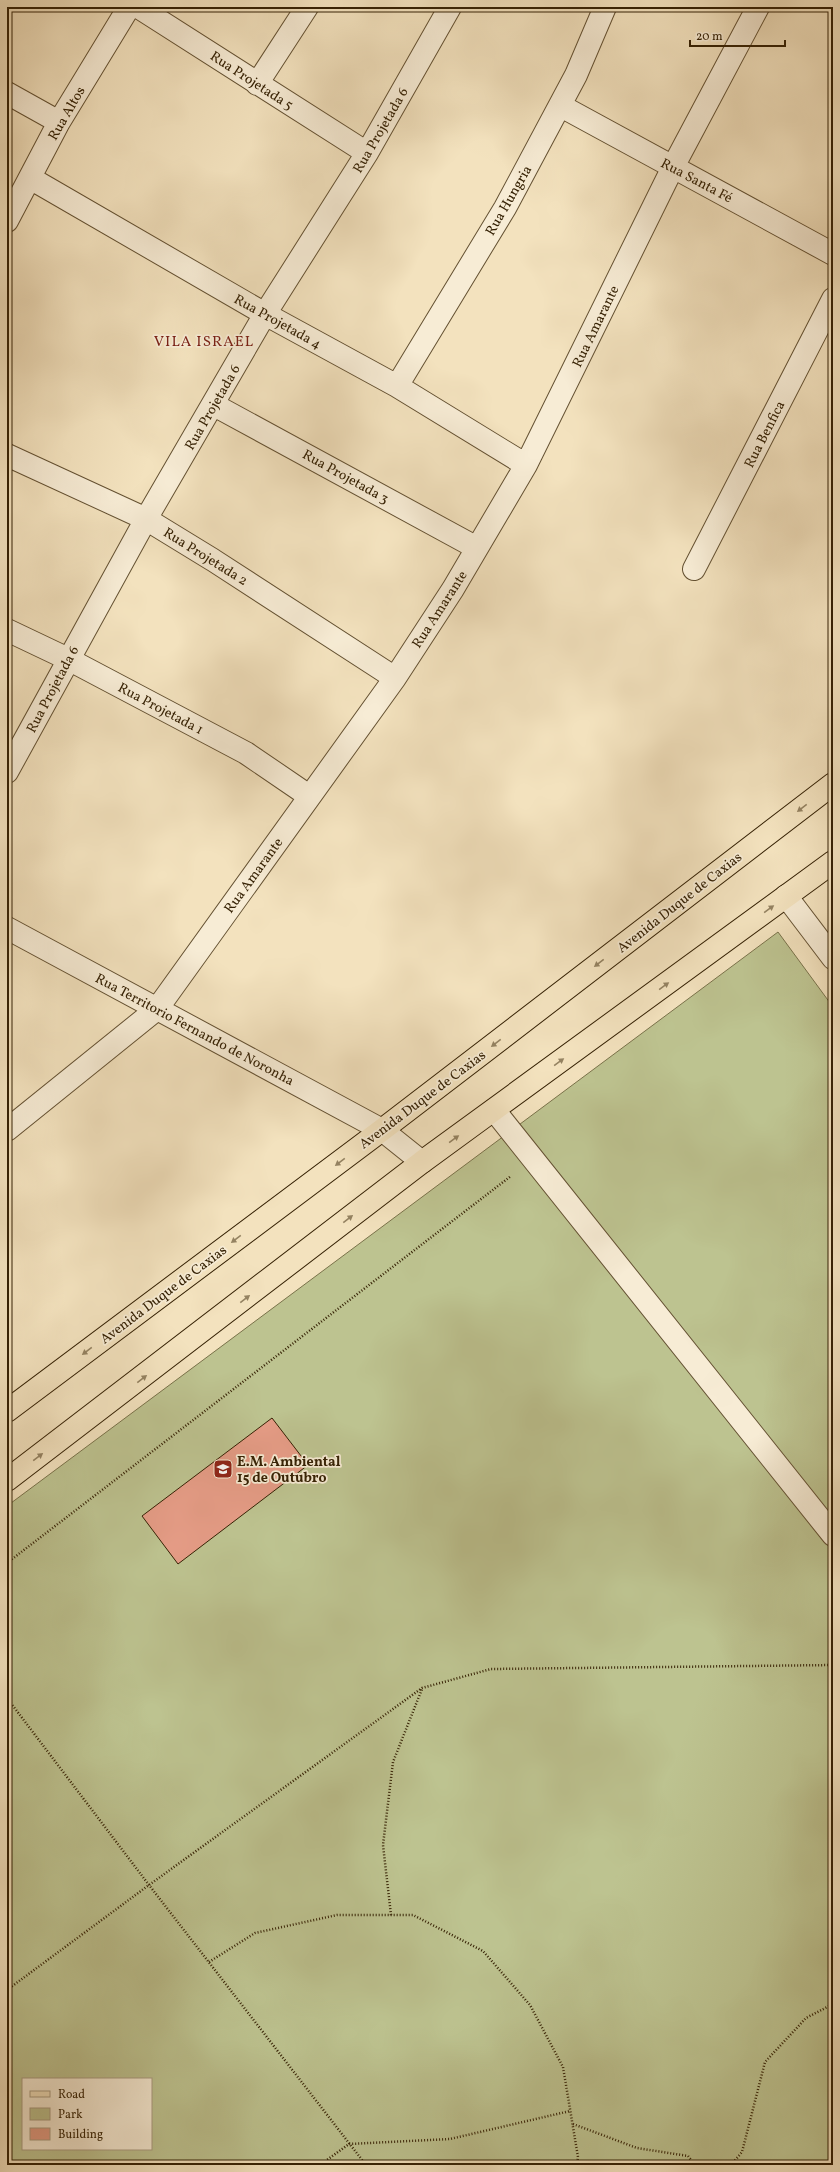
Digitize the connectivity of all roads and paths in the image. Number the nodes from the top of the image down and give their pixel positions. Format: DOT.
graph roads {
  1 [pos="129,7"];
  2 [pos="138,7"];
  3 [pos="307,7"];
  4 [pos="450,7"];
  5 [pos="605,7"];
  6 [pos="758,7"];
  7 [pos="257,84"];
  8 [pos="7,93"];
  9 [pos="561,106"];
  10 [pos="59,122"];
  11 [pos="368,153"];
  12 [pos="672,167"];
  13 [pos="30,178"];
  14 [pos="7,221"];
  15 [pos="833,254"];
  16 [pos="833,300"];
  17 [pos="265,314"];
  18 [pos="397,386"];
  19 [pos="214,405"];
  20 [pos="7,455"];
  21 [pos="526,465"];
  22 [pos="146,519"];
  23 [pos="477,548"];
  24 [pos="694,569"];
  25 [pos="7,630"];
  26 [pos="68,659"];
  27 [pos="395,678"];
  28 [pos="7,772"];
  29 [pos="833,784"];
  30 [pos="310,796"];
  31 [pos="833,862"];
  32 [pos="786,896"];
  33 [pos="7,928"];
  34 [pos="833,958"];
  35 [pos="157,1009"];
  36 [pos="494,1110"];
  37 [pos="7,1130"];
  38 [pos="382,1130"];
  39 [pos="532,1159"];
  40 [pos="422,1162"];
  41 [pos="7,1411"];
  42 [pos="7,1480"];
  43 [pos="833,1535"];
  44 [pos="7,1563"];
  45 [pos="833,1665"];
  46 [pos="422,1688"];
  47 [pos="7,1698"];
  48 [pos="148,1885"];
  49 [pos="392,1915"];
  50 [pos="209,1962"];
  51 [pos="7,1990"];
  52 [pos="833,2004"];
  53 [pos="570,2111"];
  54 [pos="572,2123"];
  55 [pos="349,2144"];
  56 [pos="320,2165"];
  57 [pos="366,2165"];
  58 [pos="576,2165"];
  59 [pos="695,2165"];
  60 [pos="730,2165"];
  1 -- 10 [label="street, Rua Altos"];
  2 -- 7 [label="street, Rua Projetada 5"];
  3 -- 7 [label="street"];
  4 -- 11 [label="street, Rua Projetada 6"];
  5 -- 9 [label="street, Rua Hungria"];
  6 -- 12 [label="street, Rua Amarante"];
  7 -- 11 [label="street, Rua Projetada 5"];
  8 -- 10 [label="street"];
  9 -- 12 [label="street, Rua Santa Fé"];
  9 -- 18 [label="street, Rua Hungria"];
  10 -- 13 [label="street, Rua Altos"];
  11 -- 17 [label="street, Rua Projetada 6"];
  12 -- 15 [label="street, Rua Santa Fé"];
  12 -- 21 [label="street, Rua Amarante"];
  13 -- 14 [label="street, Rua Altos"];
  13 -- 17 [label="street, Rua Projetada 4"];
  16 -- 24 [label="street, Rua Benfica"];
  17 -- 18 [label="street, Rua Projetada 4"];
  17 -- 19 [label="street, Rua Projetada 6"];
  18 -- 21 [label="street, Rua Projetada 4"];
  19 -- 22 [label="street, Rua Projetada 6"];
  19 -- 23 [label="street, Rua Projetada 3"];
  20 -- 22 [label="street, Rua Projetada 2"];
  21 -- 23 [label="street, Rua Amarante"];
  22 -- 26 [label="street, Rua Projetada 6"];
  22 -- 27 [label="street, Rua Projetada 2"];
  23 -- 27 [label="street, Rua Amarante"];
  25 -- 26 [label="street, Rua Projetada 1"];
  26 -- 28 [label="street, Rua Projetada 6"];
  26 -- 30 [label="street, Rua Projetada 1"];
  27 -- 30 [label="street, Rua Amarante"];
  29 -- 38 [label="main road, Avenida Duque de Caxias, one-way"];
  30 -- 35 [label="street, Rua Amarante"];
  31 -- 32 [label="main road"];
  32 -- 34 [label="street"];
  36 -- 32 [label="main road, one-way"];
  33 -- 35 [label="street, Rua Territorio Fernando de Noronha"];
  35 -- 37 [label="street, Rua Amarante"];
  35 -- 38 [label="street, Rua Territorio Fernando de Noronha"];
  36 -- 39 [label="street"];
  40 -- 36 [label="main road, one-way"];
  38 -- 40 [label="street, Rua Territorio Fernando de Noronha"];
  38 -- 41 [label="main road, Avenida Duque de Caxias, one-way"];
  39 -- 43 [label="street"];
  39 -- 44 [label="path"];
  42 -- 40 [label="main road, one-way"];
  45 -- 46 [label="path"];
  46 -- 48 [label="path"];
  46 -- 49 [label="path"];
  47 -- 48 [label="path"];
  48 -- 50 [label="path"];
  48 -- 51 [label="path"];
  49 -- 50 [label="path"];
  49 -- 53 [label="path"];
  50 -- 55 [label="path"];
  52 -- 60 [label="path"];
  53 -- 54 [label="path"];
  53 -- 55 [label="path"];
  54 -- 58 [label="path"];
  54 -- 59 [label="path"];
  55 -- 56 [label="path"];
  55 -- 57 [label="path"];
}
